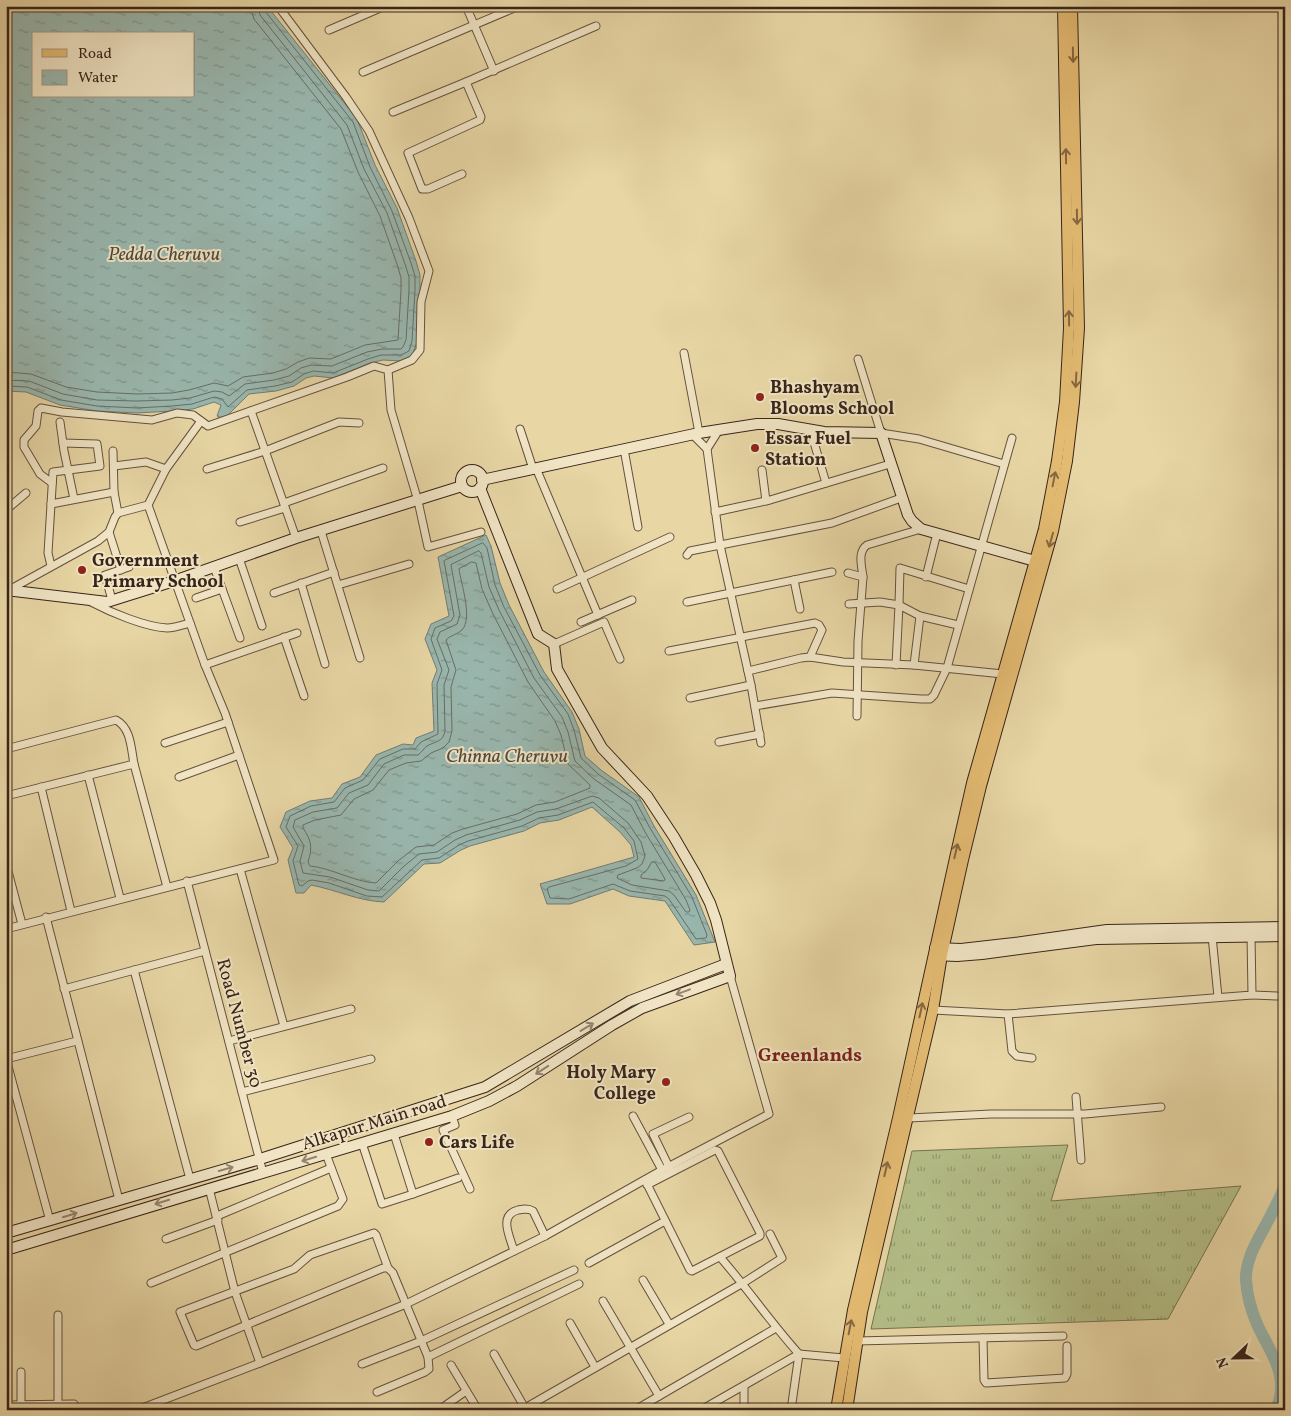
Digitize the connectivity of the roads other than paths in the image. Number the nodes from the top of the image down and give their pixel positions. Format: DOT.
graph roads {
  1 [pos="278,6"];
  2 [pos="385,6"];
  3 [pos="466,6"];
  4 [pos="519,6"];
  5 [pos="1063,6"];
  6 [pos="1072,6"];
  7 [pos="474,25"];
  8 [pos="596,26"];
  9 [pos="329,30"];
  10 [pos="494,70"];
  11 [pos="363,72"];
  12 [pos="466,82"];
  13 [pos="393,112"];
  14 [pos="462,174"];
  15 [pos="684,352"];
  16 [pos="858,359"];
  17 [pos="388,370"];
  18 [pos="251,411"];
  19 [pos="201,421"];
  20 [pos="60,422"];
  21 [pos="359,423"];
  22 [pos="520,429"];
  23 [pos="810,429"];
  24 [pos="719,430"];
  25 [pos="696,433"];
  26 [pos="881,433"];
  27 [pos="1012,438"];
  28 [pos="63,443"];
  29 [pos="624,449"];
  30 [pos="707,449"];
  31 [pos="113,451"];
  32 [pos="265,451"];
  33 [pos="890,464"];
  34 [pos="1004,464"];
  35 [pos="114,466"];
  36 [pos="383,468"];
  37 [pos="534,468"];
  38 [pos="166,469"];
  39 [pos="207,469"];
  40 [pos="68,470"];
  41 [pos="762,470"];
  42 [pos="52,483"];
  43 [pos="826,483"];
  44 [pos="481,484"];
  45 [pos="462,486"];
  46 [pos="26,492"];
  47 [pos="114,492"];
  48 [pos="901,498"];
  49 [pos="74,499"];
  50 [pos="418,501"];
  51 [pos="766,501"];
  52 [pos="51,504"];
  53 [pos="148,505"];
  54 [pos="285,506"];
  55 [pos="6,510"];
  56 [pos="715,512"];
  57 [pos="118,513"];
  58 [pos="240,522"];
  59 [pos="638,527"];
  60 [pos="921,529"];
  61 [pos="321,531"];
  62 [pos="109,532"];
  63 [pos="481,532"];
  64 [pos="937,533"];
  65 [pos="670,537"];
  66 [pos="296,538"];
  67 [pos="720,544"];
  68 [pos="981,545"];
  69 [pos="687,555"];
  70 [pos="240,558"];
  71 [pos="1035,561"];
  72 [pos="409,564"];
  73 [pos="51,566"];
  74 [pos="129,567"];
  75 [pos="214,567"];
  76 [pos="120,570"];
  77 [pos="334,572"];
  78 [pos="832,572"];
  79 [pos="848,573"];
  80 [pos="864,577"];
  81 [pos="926,577"];
  82 [pos="582,578"];
  83 [pos="794,580"];
  84 [pos="174,581"];
  85 [pos="301,583"];
  86 [pos="338,585"];
  87 [pos="222,589"];
  88 [pos="557,589"];
  89 [pos="969,589"];
  90 [pos="7,590"];
  91 [pos="274,592"];
  92 [pos="730,593"];
  93 [pos="196,598"];
  94 [pos="86,600"];
  95 [pos="112,600"];
  96 [pos="632,600"];
  97 [pos="687,602"];
  98 [pos="861,603"];
  99 [pos="848,604"];
  100 [pos="899,605"];
  101 [pos="800,609"];
  102 [pos="598,615"];
  103 [pos="920,616"];
  104 [pos="581,622"];
  105 [pos="190,623"];
  106 [pos="958,624"];
  107 [pos="262,626"];
  108 [pos="296,633"];
  109 [pos="284,637"];
  110 [pos="240,638"];
  111 [pos="740,638"];
  112 [pos="554,644"];
  113 [pos="669,651"];
  114 [pos="810,657"];
  115 [pos="360,658"];
  116 [pos="620,659"];
  117 [pos="858,663"];
  118 [pos="325,664"];
  119 [pos="205,665"];
  120 [pos="896,665"];
  121 [pos="914,665"];
  122 [pos="947,668"];
  123 [pos="748,672"];
  124 [pos="1003,674"];
  125 [pos="751,685"];
  126 [pos="858,694"];
  127 [pos="304,696"];
  128 [pos="690,698"];
  129 [pos="755,706"];
  130 [pos="858,716"];
  131 [pos="228,722"];
  132 [pos="760,734"];
  133 [pos="719,742"];
  134 [pos="166,743"];
  135 [pos="761,743"];
  136 [pos="6,749"];
  137 [pos="239,755"];
  138 [pos="134,764"];
  139 [pos="88,775"];
  140 [pos="178,777"];
  141 [pos="41,787"];
  142 [pos="6,796"];
  143 [pos="6,864"];
  144 [pos="240,869"];
  145 [pos="187,881"];
  146 [pos="166,887"];
  147 [pos="120,898"];
  148 [pos="71,911"];
  149 [pos="46,917"];
  150 [pos="22,924"];
  151 [pos="1285,927"];
  152 [pos="6,928"];
  153 [pos="1172,933"];
  154 [pos="1251,935"];
  155 [pos="1212,936"];
  156 [pos="1285,936"];
  157 [pos="205,951"];
  158 [pos="938,952"];
  159 [pos="726,964"];
  160 [pos="134,970"];
  161 [pos="730,976"];
  162 [pos="64,989"];
  163 [pos="1252,995"];
  164 [pos="1277,996"];
  165 [pos="1218,997"];
  166 [pos="351,1009"];
  167 [pos="933,1010"];
  168 [pos="1008,1014"];
  169 [pos="284,1026"];
  170 [pos="77,1041"];
  171 [pos="229,1041"];
  172 [pos="1032,1058"];
  173 [pos="371,1059"];
  174 [pos="490,1084"];
  175 [pos="242,1092"];
  176 [pos="497,1097"];
  177 [pos="1076,1097"];
  178 [pos="1161,1107"];
  179 [pos="1077,1114"];
  180 [pos="452,1116"];
  181 [pos="633,1116"];
  182 [pos="689,1117"];
  183 [pos="909,1118"];
  184 [pos="394,1134"];
  185 [pos="362,1143"];
  186 [pos="326,1154"];
  187 [pos="260,1159"];
  188 [pos="1080,1160"];
  189 [pos="669,1166"];
  190 [pos="331,1168"];
  191 [pos="662,1170"];
  192 [pos="263,1173"];
  193 [pos="458,1178"];
  194 [pos="190,1179"];
  195 [pos="646,1182"];
  196 [pos="209,1188"];
  197 [pos="470,1189"];
  198 [pos="412,1194"];
  199 [pos="119,1200"];
  200 [pos="217,1218"];
  201 [pos="50,1221"];
  202 [pos="666,1221"];
  203 [pos="6,1233"];
  204 [pos="770,1234"];
  205 [pos="545,1236"];
  206 [pos="166,1239"];
  207 [pos="6,1250"];
  208 [pos="514,1251"];
  209 [pos="226,1252"];
  210 [pos="720,1258"];
  211 [pos="589,1263"];
  212 [pos="388,1268"];
  213 [pos="574,1270"];
  214 [pos="643,1280"];
  215 [pos="151,1283"];
  216 [pos="743,1283"];
  217 [pos="579,1284"];
  218 [pos="235,1292"];
  219 [pos="603,1301"];
  220 [pos="406,1304"];
  221 [pos="58,1315"];
  222 [pos="570,1323"];
  223 [pos="669,1324"];
  224 [pos="246,1326"];
  225 [pos="776,1328"];
  226 [pos="1063,1336"];
  227 [pos="983,1338"];
  228 [pos="421,1341"];
  229 [pos="858,1341"];
  230 [pos="1066,1346"];
  231 [pos="629,1347"];
  232 [pos="494,1354"];
  233 [pos="799,1354"];
  234 [pos="428,1357"];
  235 [pos="844,1358"];
  236 [pos="260,1363"];
  237 [pos="362,1364"];
  238 [pos="451,1365"];
  239 [pos="595,1367"];
  240 [pos="21,1372"];
  241 [pos="744,1386"];
  242 [pos="466,1391"];
  243 [pos="377,1392"];
  244 [pos="659,1396"];
  245 [pos="58,1404"];
  246 [pos="74,1404"];
  247 [pos="14,1406"];
  248 [pos="47,1407"];
  249 [pos="154,1407"];
  250 [pos="474,1408"];
  251 [pos="526,1409"];
  252 [pos="137,1410"];
  253 [pos="438,1410"];
  254 [pos="635,1410"];
  255 [pos="701,1410"];
  256 [pos="744,1410"];
  257 [pos="791,1410"];
  258 [pos="836,1410"];
  259 [pos="846,1410"];
  1 -- 17 [label="street"];
  2 -- 9 [label="street"];
  3 -- 7 [label="street"];
  4 -- 7 [label="street"];
  71 -- 5 [label="main road, one-way"];
  6 -- 158 [label="main road, one-way"];
  7 -- 10 [label="street"];
  7 -- 11 [label="street"];
  8 -- 10 [label="street"];
  10 -- 12 [label="street"];
  12 -- 13 [label="street"];
  12 -- 14 [label="street"];
  15 -- 25 [label="street"];
  16 -- 26 [label="street"];
  17 -- 18 [label="street"];
  17 -- 50 [label="street"];
  18 -- 19 [label="street"];
  18 -- 32 [label="street"];
  19 -- 38 [label="street"];
  19 -- 42 [label="street"];
  20 -- 28 [label="street"];
  21 -- 32 [label="street"];
  22 -- 37 [label="street"];
  23 -- 24 [label="street"];
  23 -- 26 [label="street"];
  23 -- 43 [label="street"];
  24 -- 25 [label="street"];
  24 -- 30 [label="street"];
  25 -- 29 [label="street"];
  25 -- 30 [label="street"];
  26 -- 33 [label="street"];
  26 -- 34 [label="street"];
  27 -- 34 [label="street"];
  28 -- 40 [label="street"];
  28 -- 40 [label="street"];
  29 -- 37 [label="street"];
  29 -- 59 [label="street"];
  30 -- 56 [label="street"];
  31 -- 35 [label="street"];
  32 -- 39 [label="street"];
  32 -- 54 [label="street"];
  33 -- 43 [label="street"];
  33 -- 48 [label="street"];
  34 -- 68 [label="street"];
  35 -- 38 [label="street"];
  35 -- 47 [label="street"];
  36 -- 54 [label="street"];
  37 -- 44 [label="street"];
  37 -- 82 [label="street"];
  38 -- 53 [label="street"];
  40 -- 42 [label="street"];
  40 -- 49 [label="street"];
  41 -- 51 [label="street"];
  42 -- 52 [label="street"];
  43 -- 51 [label="street"];
  44 -- 45 [label="street"];
  44 -- 45 [label="street"];
  44 -- 112 [label="street"];
  45 -- 50 [label="street"];
  46 -- 55 [label="street"];
  47 -- 49 [label="street"];
  47 -- 57 [label="street"];
  48 -- 60 [label="street"];
  48 -- 67 [label="street"];
  49 -- 52 [label="street"];
  50 -- 61 [label="street"];
  50 -- 63 [label="street"];
  51 -- 56 [label="street"];
  52 -- 73 [label="street"];
  53 -- 57 [label="street"];
  53 -- 84 [label="street"];
  54 -- 58 [label="street"];
  54 -- 66 [label="street"];
  56 -- 67 [label="street"];
  57 -- 62 [label="street"];
  60 -- 64 [label="street"];
  60 -- 80 [label="street"];
  61 -- 66 [label="street"];
  61 -- 77 [label="street"];
  62 -- 73 [label="street"];
  62 -- 76 [label="street"];
  64 -- 68 [label="street"];
  64 -- 81 [label="street"];
  65 -- 82 [label="street"];
  66 -- 70 [label="street"];
  67 -- 69 [label="street"];
  67 -- 92 [label="street"];
  68 -- 71 [label="street"];
  68 -- 89 [label="street"];
  70 -- 75 [label="street"];
  70 -- 107 [label="street"];
  71 -- 124 [label="main road"];
  72 -- 86 [label="street"];
  73 -- 90 [label="street"];
  74 -- 76 [label="street"];
  75 -- 84 [label="street"];
  75 -- 87 [label="street"];
  76 -- 95 [label="street"];
  77 -- 85 [label="street"];
  77 -- 86 [label="street"];
  78 -- 83 [label="street"];
  79 -- 80 [label="street"];
  80 -- 98 [label="street"];
  81 -- 89 [label="street"];
  81 -- 100 [label="street"];
  82 -- 88 [label="street"];
  82 -- 102 [label="street"];
  83 -- 92 [label="street"];
  83 -- 101 [label="street"];
  84 -- 95 [label="street"];
  84 -- 105 [label="street"];
  85 -- 91 [label="street"];
  85 -- 118 [label="street"];
  86 -- 115 [label="street"];
  87 -- 93 [label="street"];
  87 -- 110 [label="street"];
  89 -- 106 [label="street"];
  90 -- 94 [label="street"];
  92 -- 97 [label="street"];
  92 -- 111 [label="street"];
  94 -- 95 [label="street"];
  94 -- 105 [label="street"];
  96 -- 102 [label="street"];
  98 -- 99 [label="street"];
  98 -- 100 [label="street"];
  98 -- 117 [label="street"];
  100 -- 103 [label="street"];
  100 -- 120 [label="street"];
  102 -- 104 [label="street"];
  103 -- 106 [label="street"];
  103 -- 121 [label="street"];
  105 -- 119 [label="street"];
  106 -- 122 [label="street"];
  108 -- 109 [label="street"];
  109 -- 119 [label="street"];
  109 -- 127 [label="street"];
  111 -- 113 [label="street"];
  111 -- 114 [label="street"];
  111 -- 123 [label="street"];
  112 -- 116 [label="street"];
  112 -- 159 [label="street"];
  114 -- 117 [label="street"];
  114 -- 123 [label="street"];
  117 -- 120 [label="street"];
  117 -- 126 [label="street"];
  119 -- 131 [label="street"];
  120 -- 121 [label="street"];
  121 -- 122 [label="street"];
  122 -- 124 [label="street"];
  122 -- 126 [label="street"];
  123 -- 125 [label="street"];
  158 -- 124 [label="main road, one-way"];
  125 -- 128 [label="street"];
  125 -- 129 [label="street"];
  126 -- 129 [label="street"];
  126 -- 130 [label="street"];
  129 -- 132 [label="street"];
  131 -- 134 [label="street"];
  131 -- 137 [label="street"];
  132 -- 133 [label="street"];
  132 -- 135 [label="street"];
  136 -- 138 [label="street"];
  137 -- 140 [label="street"];
  137 -- 144 [label="street"];
  138 -- 139 [label="street"];
  138 -- 146 [label="street"];
  139 -- 141 [label="street"];
  139 -- 147 [label="street"];
  141 -- 142 [label="street"];
  141 -- 148 [label="street"];
  143 -- 150 [label="street"];
  144 -- 145 [label="street"];
  144 -- 169 [label="street"];
  145 -- 146 [label="street"];
  145 -- 157 [label="street, Road Number 30"];
  146 -- 147 [label="street"];
  147 -- 148 [label="street"];
  148 -- 149 [label="street"];
  149 -- 150 [label="street"];
  149 -- 162 [label="street"];
  150 -- 152 [label="street"];
  151 -- 153 [label="street"];
  153 -- 155 [label="street"];
  153 -- 158 [label="street"];
  154 -- 155 [label="street"];
  154 -- 156 [label="street"];
  154 -- 163 [label="street"];
  155 -- 165 [label="street"];
  157 -- 160 [label="street"];
  157 -- 171 [label="street, Road Number 30"];
  158 -- 167 [label="main road"];
  235 -- 158 [label="main road, one-way"];
  159 -- 161 [label="street"];
  174 -- 159 [label="street, Alkapur Main road, one-way"];
  160 -- 162 [label="street"];
  160 -- 194 [label="street"];
  161 -- 176 [label="street, Alkapur Main road, one-way"];
  161 -- 189 [label="street"];
  162 -- 170 [label="street"];
  163 -- 164 [label="street"];
  163 -- 165 [label="street"];
  165 -- 168 [label="street"];
  166 -- 169 [label="street"];
  167 -- 168 [label="street"];
  167 -- 183 [label="main road"];
  168 -- 172 [label="street"];
  169 -- 171 [label="street"];
  170 -- 199 [label="street"];
  170 -- 201 [label="street"];
  171 -- 175 [label="street, Road Number 30"];
  173 -- 175 [label="street"];
  174 -- 176 [label="street"];
  174 -- 187 [label="street, Alkapur Main road"];
  175 -- 187 [label="street, Road Number 30"];
  176 -- 180 [label="street, Alkapur Main road"];
  177 -- 179 [label="street"];
  178 -- 179 [label="street"];
  179 -- 183 [label="street"];
  179 -- 188 [label="street"];
  180 -- 184 [label="street, Alkapur Main road"];
  180 -- 197 [label="street"];
  181 -- 191 [label="street"];
  182 -- 189 [label="street"];
  183 -- 229 [label="main road"];
  184 -- 185 [label="street, Alkapur Main road"];
  184 -- 198 [label="street"];
  185 -- 186 [label="street, Alkapur Main road"];
  185 -- 198 [label="street"];
  186 -- 190 [label="street"];
  186 -- 192 [label="street, Alkapur Main road, one-way"];
  187 -- 192 [label="street, Road Number 30"];
  194 -- 187 [label="street, Alkapur Main road, one-way"];
  189 -- 191 [label="street"];
  190 -- 200 [label="street"];
  190 -- 209 [label="street"];
  191 -- 195 [label="street"];
  192 -- 196 [label="street, Alkapur Main road"];
  193 -- 198 [label="street"];
  194 -- 199 [label="street, Alkapur Main road"];
  195 -- 202 [label="street"];
  195 -- 205 [label="street"];
  195 -- 210 [label="street"];
  196 -- 200 [label="street"];
  196 -- 207 [label="street, Alkapur Main road, one-way"];
  201 -- 199 [label="street, Alkapur Main road, one-way"];
  200 -- 206 [label="street"];
  200 -- 209 [label="street"];
  201 -- 203 [label="street, Alkapur Main road"];
  202 -- 210 [label="street"];
  202 -- 211 [label="street"];
  204 -- 216 [label="street"];
  205 -- 208 [label="street"];
  205 -- 208 [label="street"];
  208 -- 220 [label="street"];
  209 -- 215 [label="street"];
  209 -- 218 [label="street"];
  210 -- 216 [label="street"];
  212 -- 218 [label="street"];
  212 -- 220 [label="street"];
  212 -- 224 [label="street"];
  213 -- 228 [label="street"];
  214 -- 223 [label="street"];
  216 -- 223 [label="street"];
  216 -- 225 [label="street"];
  217 -- 234 [label="street"];
  218 -- 224 [label="street"];
  218 -- 224 [label="street"];
  219 -- 231 [label="street"];
  220 -- 228 [label="street"];
  220 -- 236 [label="street"];
  221 -- 245 [label="street"];
  222 -- 239 [label="street"];
  223 -- 231 [label="street"];
  224 -- 236 [label="street"];
  225 -- 233 [label="street"];
  225 -- 244 [label="street"];
  226 -- 227 [label="street"];
  227 -- 229 [label="street"];
  227 -- 230 [label="street"];
  228 -- 234 [label="street"];
  228 -- 237 [label="street"];
  229 -- 259 [label="main road"];
  231 -- 239 [label="street"];
  231 -- 244 [label="street"];
  232 -- 251 [label="street"];
  233 -- 235 [label="street"];
  233 -- 241 [label="street"];
  233 -- 257 [label="street"];
  234 -- 243 [label="street"];
  235 -- 258 [label="main road"];
  236 -- 249 [label="street"];
  238 -- 242 [label="street"];
  239 -- 251 [label="street"];
  240 -- 247 [label="street"];
  241 -- 255 [label="street"];
  241 -- 256 [label="street"];
  242 -- 250 [label="street"];
  242 -- 253 [label="street"];
  244 -- 254 [label="street"];
  245 -- 246 [label="street"];
  245 -- 248 [label="street"];
  247 -- 248 [label="street"];
  249 -- 252 [label="street"];
}
